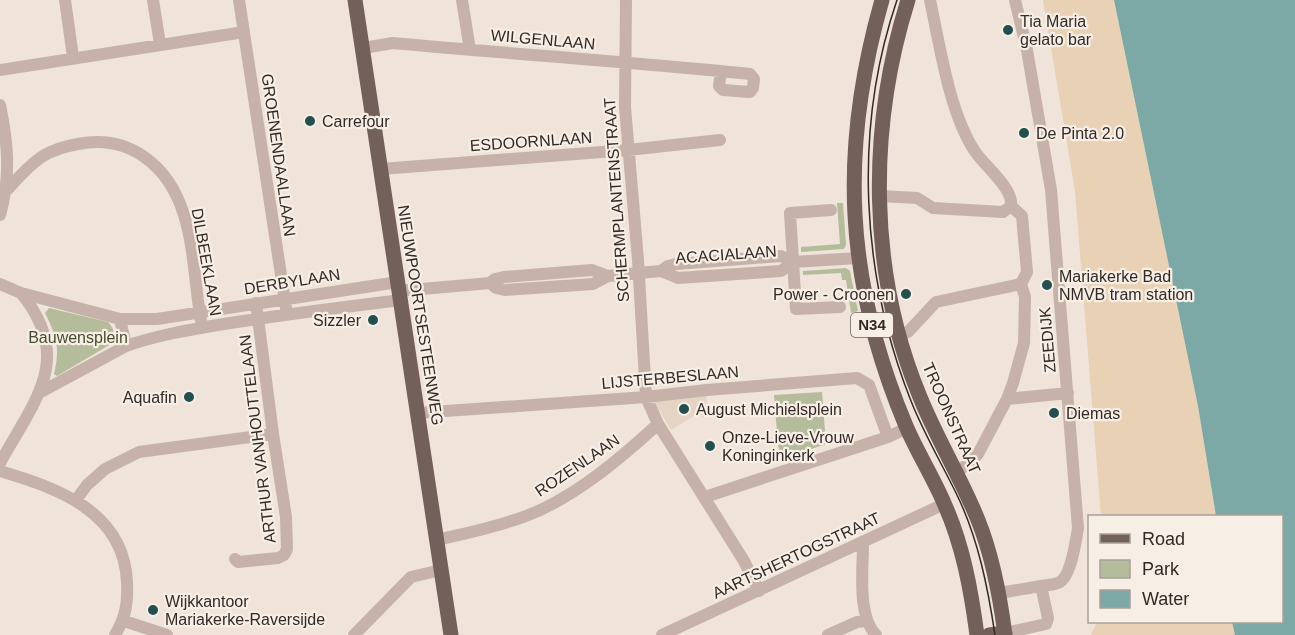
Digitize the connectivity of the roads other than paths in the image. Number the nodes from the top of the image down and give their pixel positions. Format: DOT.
graph roads {
  1 [pos="65,0"];
  2 [pos="153,0"];
  3 [pos="239,0"];
  4 [pos="356,0"];
  5 [pos="462,0"];
  6 [pos="626,0"];
  7 [pos="882,0"];
  8 [pos="908,0"];
  9 [pos="930,0"];
  10 [pos="1015,0"];
  11 [pos="244,32"];
  12 [pos="159,44"];
  13 [pos="363,48"];
  14 [pos="470,50"];
  15 [pos="73,57"];
  16 [pos="624,62"];
  17 [pos="0,70"];
  18 [pos="721,71"];
  19 [pos="0,105"];
  20 [pos="720,140"];
  21 [pos="628,150"];
  22 [pos="381,170"];
  23 [pos="7,190"];
  24 [pos="879,196"];
  25 [pos="1011,206"];
  26 [pos="831,210"];
  27 [pos="0,215"];
  28 [pos="884,254"];
  29 [pos="858,258"];
  30 [pos="793,262"];
  31 [pos="638,273"];
  32 [pos="0,284"];
  33 [pos="1021,284"];
  34 [pos="399,291"];
  35 [pos="21,293"];
  36 [pos="284,299"];
  37 [pos="256,303"];
  38 [pos="840,307"];
  39 [pos="199,312"];
  40 [pos="286,314"];
  41 [pos="120,318"];
  42 [pos="259,318"];
  43 [pos="202,327"];
  44 [pos="899,335"];
  45 [pos="126,346"];
  46 [pos="39,393"];
  47 [pos="1068,393"];
  48 [pos="645,397"];
  49 [pos="1007,399"];
  50 [pos="417,413"];
  51 [pos="658,424"];
  52 [pos="907,428"];
  53 [pos="273,434"];
  54 [pos="888,437"];
  55 [pos="0,463"];
  56 [pos="0,471"];
  57 [pos="955,471"];
  58 [pos="705,499"];
  59 [pos="76,500"];
  60 [pos="944,504"];
  61 [pos="436,540"];
  62 [pos="863,543"];
  63 [pos="235,559"];
  64 [pos="441,570"];
  65 [pos="1041,586"];
  66 [pos="759,591"];
  67 [pos="1000,593"];
  68 [pos="124,621"];
  69 [pos="866,621"];
  70 [pos="1005,634"];
  71 [pos="115,635"];
  72 [pos="167,635"];
  73 [pos="354,635"];
  74 [pos="451,635"];
  75 [pos="662,635"];
  76 [pos="828,635"];
  77 [pos="876,635"];
  78 [pos="977,635"];
  79 [pos="989,635"];
  1 -- 15 [label="street"];
  2 -- 12 [label="street"];
  3 -- 11 [label="street, GROENENDAALLAAN"];
  4 -- 13 [label="main road, NIEUWPOORTSESTEENWEG"];
  5 -- 14 [label="street"];
  6 -- 16 [label="street, SCHERMPLANTENSTRAAT"];
  7 -- 29 [label="main road, N34"];
  8 -- 24 [label="main road, TROONSTRAAT / N34"];
  9 -- 25 [label="street"];
  10 -- 47 [label="street, ZEEDIJK"];
  11 -- 12 [label="street"];
  11 -- 36 [label="street, GROENENDAALLAAN"];
  12 -- 15 [label="street"];
  13 -- 14 [label="street, WILGENLAAN"];
  13 -- 22 [label="main road, NIEUWPOORTSESTEENWEG"];
  14 -- 16 [label="street, WILGENLAAN"];
  15 -- 17 [label="street"];
  16 -- 18 [label="street, WILGENLAAN"];
  16 -- 21 [label="street, SCHERMPLANTENSTRAAT"];
  19 -- 23 [label="street"];
  20 -- 21 [label="street, ESDOORNLAAN"];
  21 -- 22 [label="street, ESDOORNLAAN"];
  21 -- 31 [label="street, SCHERMPLANTENSTRAAT"];
  22 -- 34 [label="main road, NIEUWPOORTSESTEENWEG"];
  23 -- 27 [label="street"];
  23 -- 39 [label="street, DILBEEKLAAN"];
  24 -- 25 [label="street"];
  24 -- 28 [label="main road, TROONSTRAAT / N34"];
  25 -- 33 [label="street"];
  26 -- 30 [label="street"];
  28 -- 29 [label="main road, ACACIALAAN"];
  28 -- 44 [label="main road, TROONSTRAAT / N34"];
  29 -- 30 [label="street, ACACIALAAN"];
  29 -- 52 [label="main road, N34"];
  30 -- 31 [label="street, ACACIALAAN"];
  30 -- 38 [label="street"];
  31 -- 34 [label="street, ACACIALAAN"];
  31 -- 48 [label="street, SCHERMPLANTENSTRAAT"];
  32 -- 35 [label="street"];
  33 -- 44 [label="street"];
  33 -- 49 [label="street"];
  34 -- 36 [label="street, DERBYLAAN"];
  34 -- 40 [label="street, DERBYLAAN"];
  34 -- 50 [label="main road, NIEUWPOORTSESTEENWEG"];
  35 -- 41 [label="street"];
  35 -- 46 [label="street"];
  36 -- 37 [label="street, DERBYLAAN"];
  36 -- 40 [label="street, GROENENDAALLAAN"];
  37 -- 39 [label="street, DERBYLAAN"];
  37 -- 42 [label="street, ARTHUR VANHOUTTELAAN"];
  39 -- 41 [label="street, DERBYLAAN"];
  39 -- 43 [label="street, DILBEEKLAAN"];
  40 -- 42 [label="street, DERBYLAAN"];
  41 -- 45 [label="street"];
  42 -- 43 [label="street, DERBYLAAN"];
  42 -- 53 [label="street, ARTHUR VANHOUTTELAAN"];
  43 -- 45 [label="street, DERBYLAAN"];
  44 -- 57 [label="main road, TROONSTRAAT / N34"];
  45 -- 46 [label="street"];
  46 -- 55 [label="street"];
  47 -- 49 [label="street"];
  47 -- 65 [label="street, ZEEDIJK"];
  48 -- 50 [label="street, LIJSTERBESLAAN"];
  48 -- 51 [label="street"];
  48 -- 54 [label="street, LIJSTERBESLAAN"];
  49 -- 57 [label="street"];
  50 -- 61 [label="main road, NIEUWPOORTSESTEENWEG"];
  51 -- 58 [label="street"];
  51 -- 61 [label="street, ROZENLAAN"];
  52 -- 54 [label="street"];
  52 -- 60 [label="main road, N34"];
  53 -- 59 [label="street"];
  53 -- 63 [label="street, ARTHUR VANHOUTTELAAN"];
  54 -- 58 [label="street"];
  56 -- 59 [label="street"];
  57 -- 67 [label="main road, TROONSTRAAT / N34"];
  58 -- 66 [label="street"];
  59 -- 68 [label="street"];
  60 -- 62 [label="street, AARTSHERTOGSTRAAT"];
  60 -- 78 [label="main road, N34"];
  61 -- 64 [label="main road, NIEUWPOORTSESTEENWEG"];
  62 -- 66 [label="street, AARTSHERTOGSTRAAT"];
  62 -- 69 [label="street"];
  64 -- 73 [label="street"];
  64 -- 74 [label="main road, NIEUWPOORTSESTEENWEG"];
  65 -- 67 [label="street, ZEEDIJK"];
  65 -- 70 [label="street"];
  66 -- 75 [label="street, AARTSHERTOGSTRAAT"];
  67 -- 70 [label="main road, TROONSTRAAT / N34"];
  68 -- 71 [label="street"];
  68 -- 72 [label="street"];
  69 -- 76 [label="street"];
  69 -- 77 [label="street"];
  70 -- 79 [label="main road"];
}
